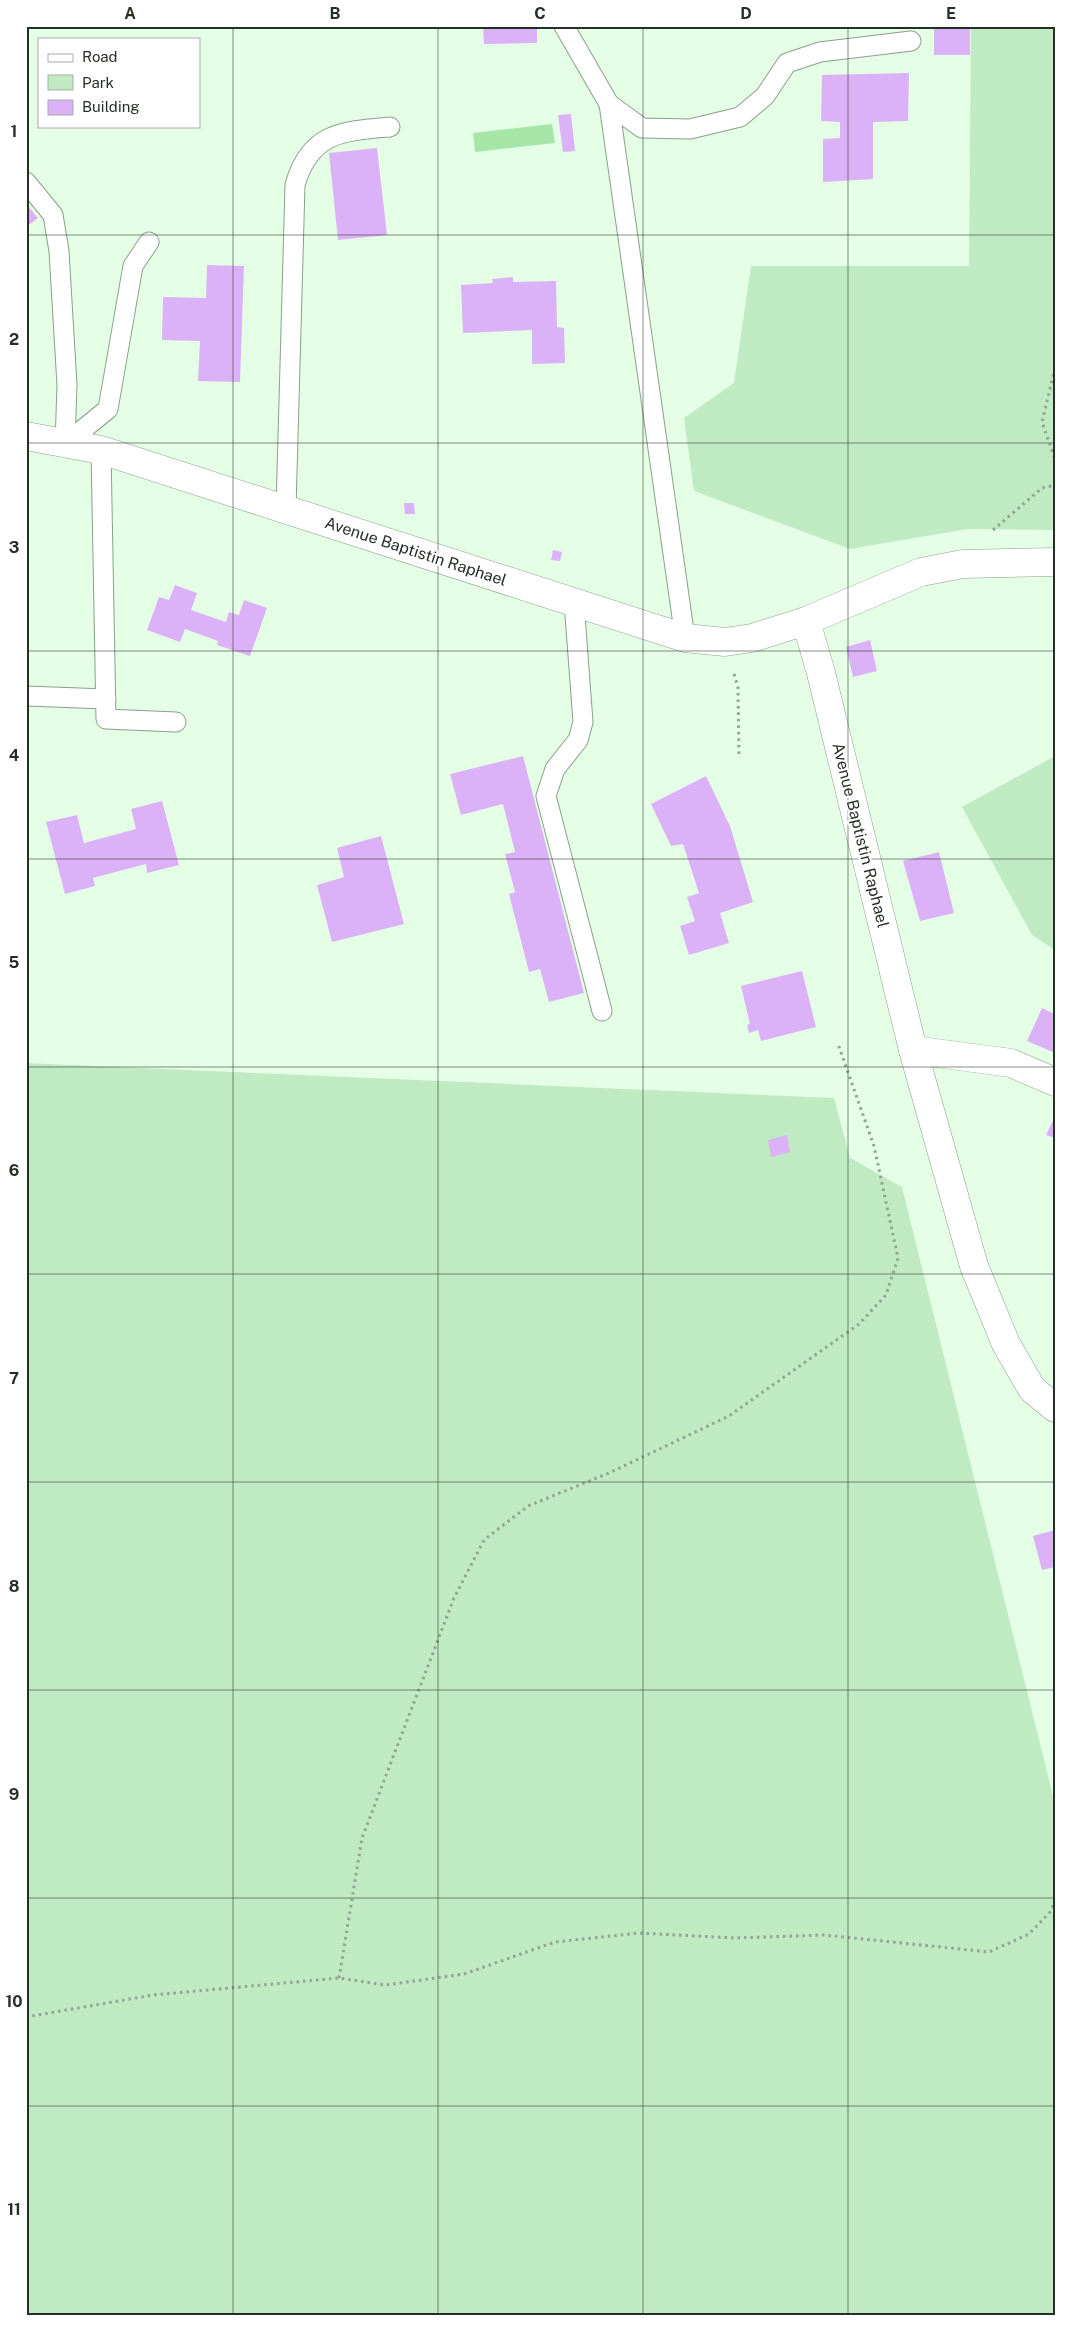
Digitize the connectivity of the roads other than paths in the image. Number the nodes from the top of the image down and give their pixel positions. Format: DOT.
graph roads {
  1 [pos="564,26"];
  2 [pos="911,41"];
  3 [pos="609,104"];
  4 [pos="390,127"];
  5 [pos="26,182"];
  6 [pos="149,242"];
  7 [pos="26,436"];
  8 [pos="65,444"];
  9 [pos="101,450"];
  10 [pos="286,509"];
  11 [pos="1055,562"];
  12 [pos="574,602"];
  13 [pos="806,621"];
  14 [pos="685,638"];
  15 [pos="26,696"];
  16 [pos="106,699"];
  17 [pos="176,722"];
  18 [pos="602,1011"];
  19 [pos="913,1050"];
  20 [pos="1055,1082"];
  21 [pos="1055,1408"];
  1 -- 3 [label="lane"];
  2 -- 3 [label="lane"];
  3 -- 14 [label="lane"];
  4 -- 10 [label="lane"];
  5 -- 8 [label="lane"];
  6 -- 8 [label="lane"];
  7 -- 8 [label="street, Avenue Baptistin Raphael"];
  8 -- 9 [label="street, Avenue Baptistin Raphael"];
  9 -- 10 [label="street, Avenue Baptistin Raphael"];
  9 -- 16 [label="lane"];
  10 -- 12 [label="street, Avenue Baptistin Raphael"];
  11 -- 13 [label="street, Avenue Baptistin Raphael"];
  12 -- 14 [label="street, Avenue Baptistin Raphael"];
  12 -- 18 [label="lane"];
  13 -- 14 [label="street, Avenue Baptistin Raphael"];
  13 -- 19 [label="street, Avenue Baptistin Raphael"];
  15 -- 16 [label="lane"];
  16 -- 17 [label="lane"];
  19 -- 20 [label="street"];
  19 -- 21 [label="street, Avenue Baptistin Raphael"];
}
